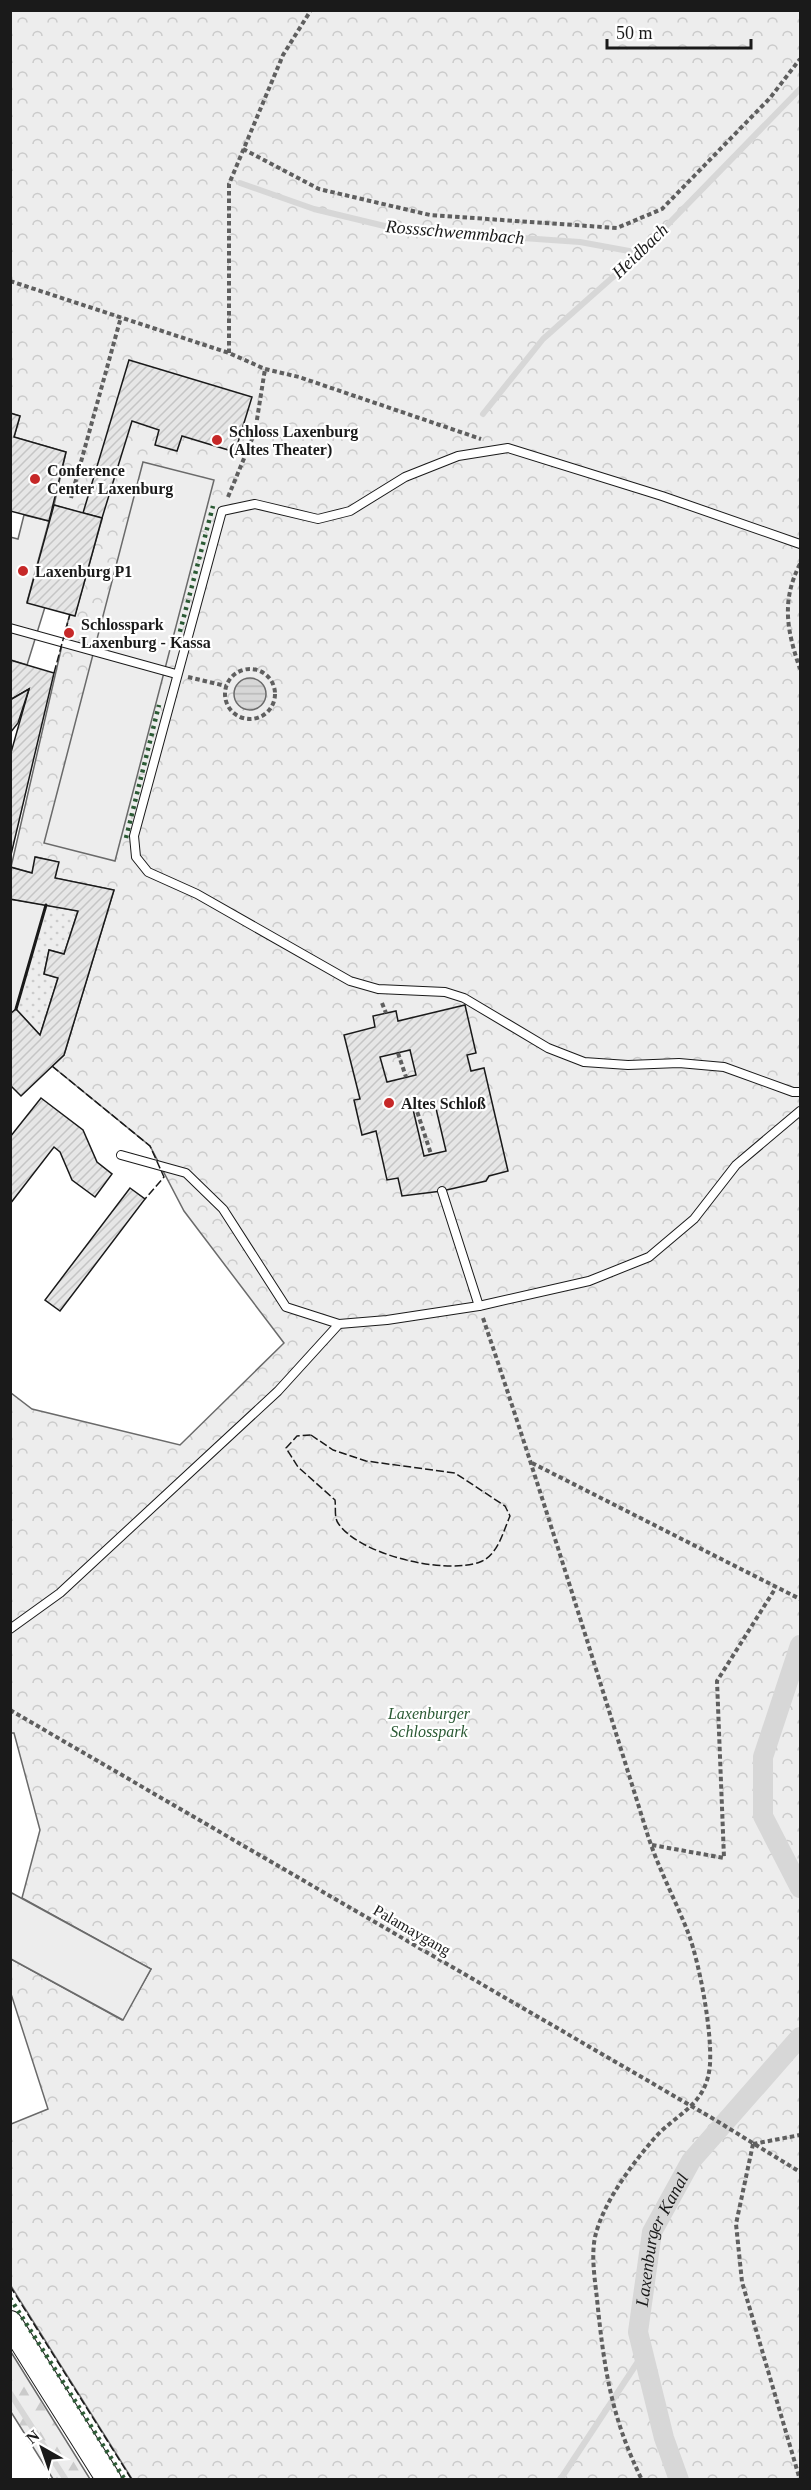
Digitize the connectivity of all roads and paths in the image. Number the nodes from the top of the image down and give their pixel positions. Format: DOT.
graph roads {
  1 [pos="311,10"];
  2 [pos="801,59"];
  3 [pos="243,149"];
  4 [pos="10,281"];
  5 [pos="121,317"];
  6 [pos="229,353"];
  7 [pos="265,369"];
  8 [pos="508,448"];
  9 [pos="71,498"];
  10 [pos="222,511"];
  11 [pos="801,544"];
  12 [pos="801,564"];
  13 [pos="10,628"];
  14 [pos="801,669"];
  15 [pos="176,674"];
  16 [pos="226,687"];
  17 [pos="398,1053"];
  18 [pos="406,1077"];
  19 [pos="801,1092"];
  20 [pos="415,1105"];
  21 [pos="801,1110"];
  22 [pos="431,1154"];
  23 [pos="121,1155"];
  24 [pos="442,1191"];
  25 [pos="479,1306"];
  26 [pos="339,1324"];
  27 [pos="531,1463"];
  28 [pos="776,1589"];
  29 [pos="801,1599"];
  30 [pos="10,1629"];
  31 [pos="10,1710"];
  32 [pos="651,1845"];
  33 [pos="693,2107"];
  34 [pos="801,2135"];
  35 [pos="753,2144"];
  36 [pos="801,2172"];
  37 [pos="10,2323"];
  38 [pos="109,2480"];
  39 [pos="642,2480"];
  40 [pos="800,2480"];
  1 -- 3 [label="path"];
  2 -- 3 [label="path"];
  3 -- 6 [label="path"];
  4 -- 5 [label="path"];
  5 -- 6 [label="path"];
  5 -- 9 [label="path"];
  6 -- 7 [label="path"];
  7 -- 8 [label="path"];
  7 -- 10 [label="path"];
  8 -- 10 [label="lane"];
  8 -- 11 [label="lane"];
  10 -- 15 [label="lane"];
  12 -- 14 [label="path"];
  13 -- 15 [label="lane"];
  15 -- 16 [label="path"];
  15 -- 19 [label="lane"];
  16 -- 16 [label="path"];
  17 -- 18 [label="path"];
  20 -- 22 [label="path"];
  21 -- 25 [label="lane"];
  23 -- 26 [label="lane"];
  24 -- 25 [label="lane"];
  25 -- 26 [label="lane"];
  25 -- 27 [label="path"];
  26 -- 30 [label="lane"];
  27 -- 28 [label="path"];
  27 -- 32 [label="path"];
  28 -- 29 [label="path"];
  28 -- 32 [label="path"];
  31 -- 33 [label="path, Palamaygang"];
  32 -- 33 [label="path"];
  33 -- 35 [label="path, Palamaygang"];
  33 -- 39 [label="path"];
  34 -- 35 [label="path"];
  35 -- 36 [label="path, Palamaygang"];
  35 -- 40 [label="path"];
  37 -- 38 [label="main road"];
}
